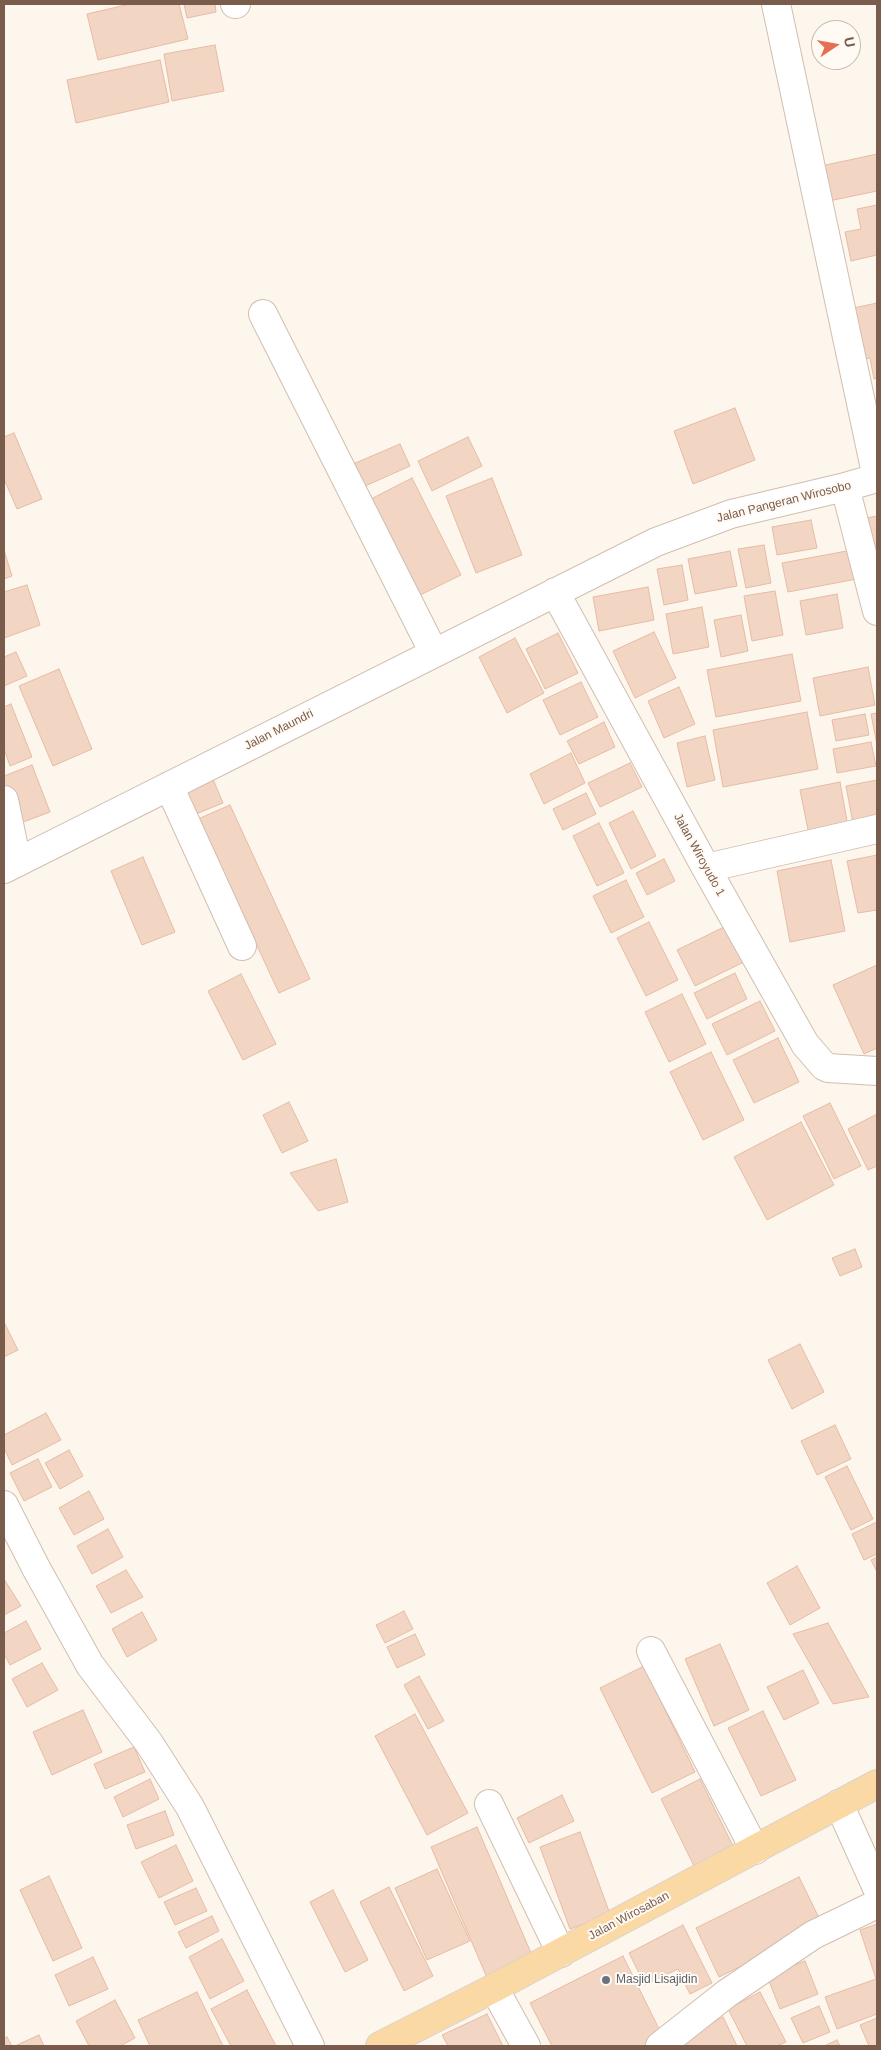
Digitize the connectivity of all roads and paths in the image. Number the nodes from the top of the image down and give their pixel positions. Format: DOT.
graph roads {
  1 [pos="776,4"];
  2 [pos="263,314"];
  3 [pos="877,478"];
  4 [pos="845,487"];
  5 [pos="555,592"];
  6 [pos="877,610"];
  7 [pos="434,653"];
  8 [pos="169,786"];
  9 [pos="4,800"];
  10 [pos="877,829"];
  11 [pos="10,865"];
  12 [pos="706,868"];
  13 [pos="242,946"];
  14 [pos="877,1071"];
  15 [pos="4,1504"];
  16 [pos="651,1651"];
  17 [pos="877,1784"];
  18 [pos="488,1804"];
  19 [pos="839,1804"];
  20 [pos="754,1850"];
  21 [pos="877,1888"];
  22 [pos="877,1904"];
  23 [pos="561,1953"];
  24 [pos="494,1988"];
  25 [pos="310,2046"];
  26 [pos="380,2046"];
  27 [pos="526,2046"];
  28 [pos="660,2046"];
  1 -- 3 [label="street"];
  2 -- 7 [label="street"];
  3 -- 4 [label="street, Jalan Pangeran Wirosobo"];
  4 -- 5 [label="street, Jalan Pangeran Wirosobo"];
  4 -- 6 [label="street"];
  5 -- 7 [label="street, Jalan Maundri"];
  5 -- 12 [label="street, Jalan Wiroyudo 1"];
  7 -- 8 [label="street, Jalan Maundri"];
  8 -- 11 [label="street, Jalan Maundri"];
  8 -- 13 [label="street"];
  9 -- 11 [label="street"];
  10 -- 12 [label="street"];
  12 -- 14 [label="street, Jalan Wiroyudo 1"];
  15 -- 25 [label="street"];
  16 -- 20 [label="street"];
  17 -- 19 [label="main road, Jalan Wirosaban"];
  18 -- 23 [label="street"];
  19 -- 20 [label="main road, Jalan Wirosaban"];
  19 -- 21 [label="street"];
  20 -- 23 [label="main road, Jalan Wirosaban"];
  22 -- 28 [label="street"];
  23 -- 24 [label="main road, Jalan Wirosaban"];
  24 -- 26 [label="main road, Jalan Wirosaban"];
  24 -- 27 [label="street"];
}
